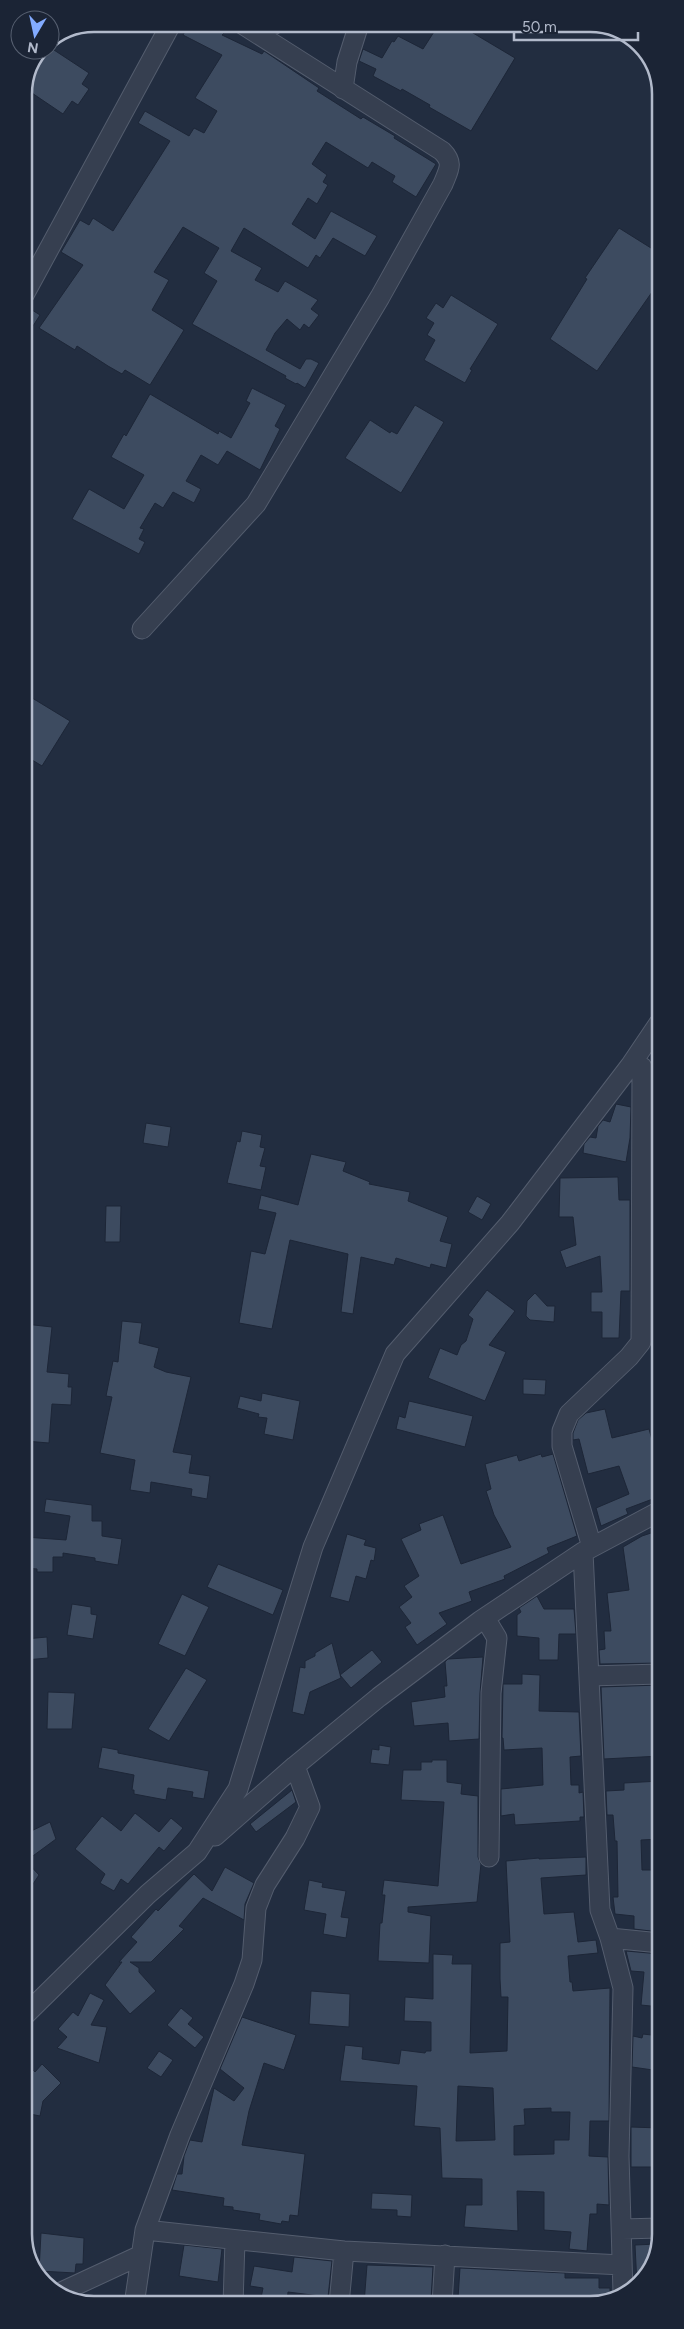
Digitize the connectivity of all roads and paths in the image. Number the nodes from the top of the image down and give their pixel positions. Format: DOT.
graph roads {
  1 [pos="166,33"];
  2 [pos="257,33"];
  3 [pos="356,33"];
  4 [pos="343,89"];
  5 [pos="32,280"];
  6 [pos="142,629"];
  7 [pos="652,1046"];
  8 [pos="644,1068"];
  9 [pos="652,1515"];
  10 [pos="588,1549"];
  11 [pos="485,1618"];
  12 [pos="652,1674"];
  13 [pos="589,1676"];
  14 [pos="295,1766"];
  15 [pos="197,1852"];
  16 [pos="489,1856"];
  17 [pos="610,1938"];
  18 [pos="652,1942"];
  19 [pos="32,2008"];
  20 [pos="622,2228"];
  21 [pos="652,2228"];
  22 [pos="145,2230"];
  23 [pos="235,2240"];
  24 [pos="344,2251"];
  25 [pos="141,2255"];
  26 [pos="445,2255"];
  27 [pos="622,2265"];
  28 [pos="623,2287"];
  29 [pos="66,2289"];
  30 [pos="135,2296"];
  31 [pos="233,2296"];
  32 [pos="340,2296"];
  33 [pos="442,2296"];
  1 -- 5 [label="street"];
  2 -- 4 [label="street"];
  3 -- 4 [label="street"];
  4 -- 6 [label="street"];
  7 -- 8 [label="street"];
  8 -- 10 [label="street"];
  8 -- 15 [label="street"];
  9 -- 10 [label="street"];
  10 -- 11 [label="street"];
  10 -- 13 [label="street"];
  11 -- 14 [label="street"];
  11 -- 16 [label="street"];
  12 -- 13 [label="street"];
  13 -- 17 [label="street"];
  14 -- 15 [label="street"];
  14 -- 22 [label="street"];
  15 -- 19 [label="street"];
  17 -- 18 [label="street"];
  17 -- 20 [label="street"];
  20 -- 21 [label="street"];
  20 -- 27 [label="street"];
  22 -- 23 [label="street"];
  22 -- 25 [label="street"];
  23 -- 24 [label="street"];
  23 -- 31 [label="street"];
  24 -- 26 [label="street"];
  24 -- 32 [label="street"];
  25 -- 29 [label="street"];
  25 -- 30 [label="street"];
  26 -- 27 [label="street"];
  26 -- 33 [label="street"];
  27 -- 28 [label="street"];
}
